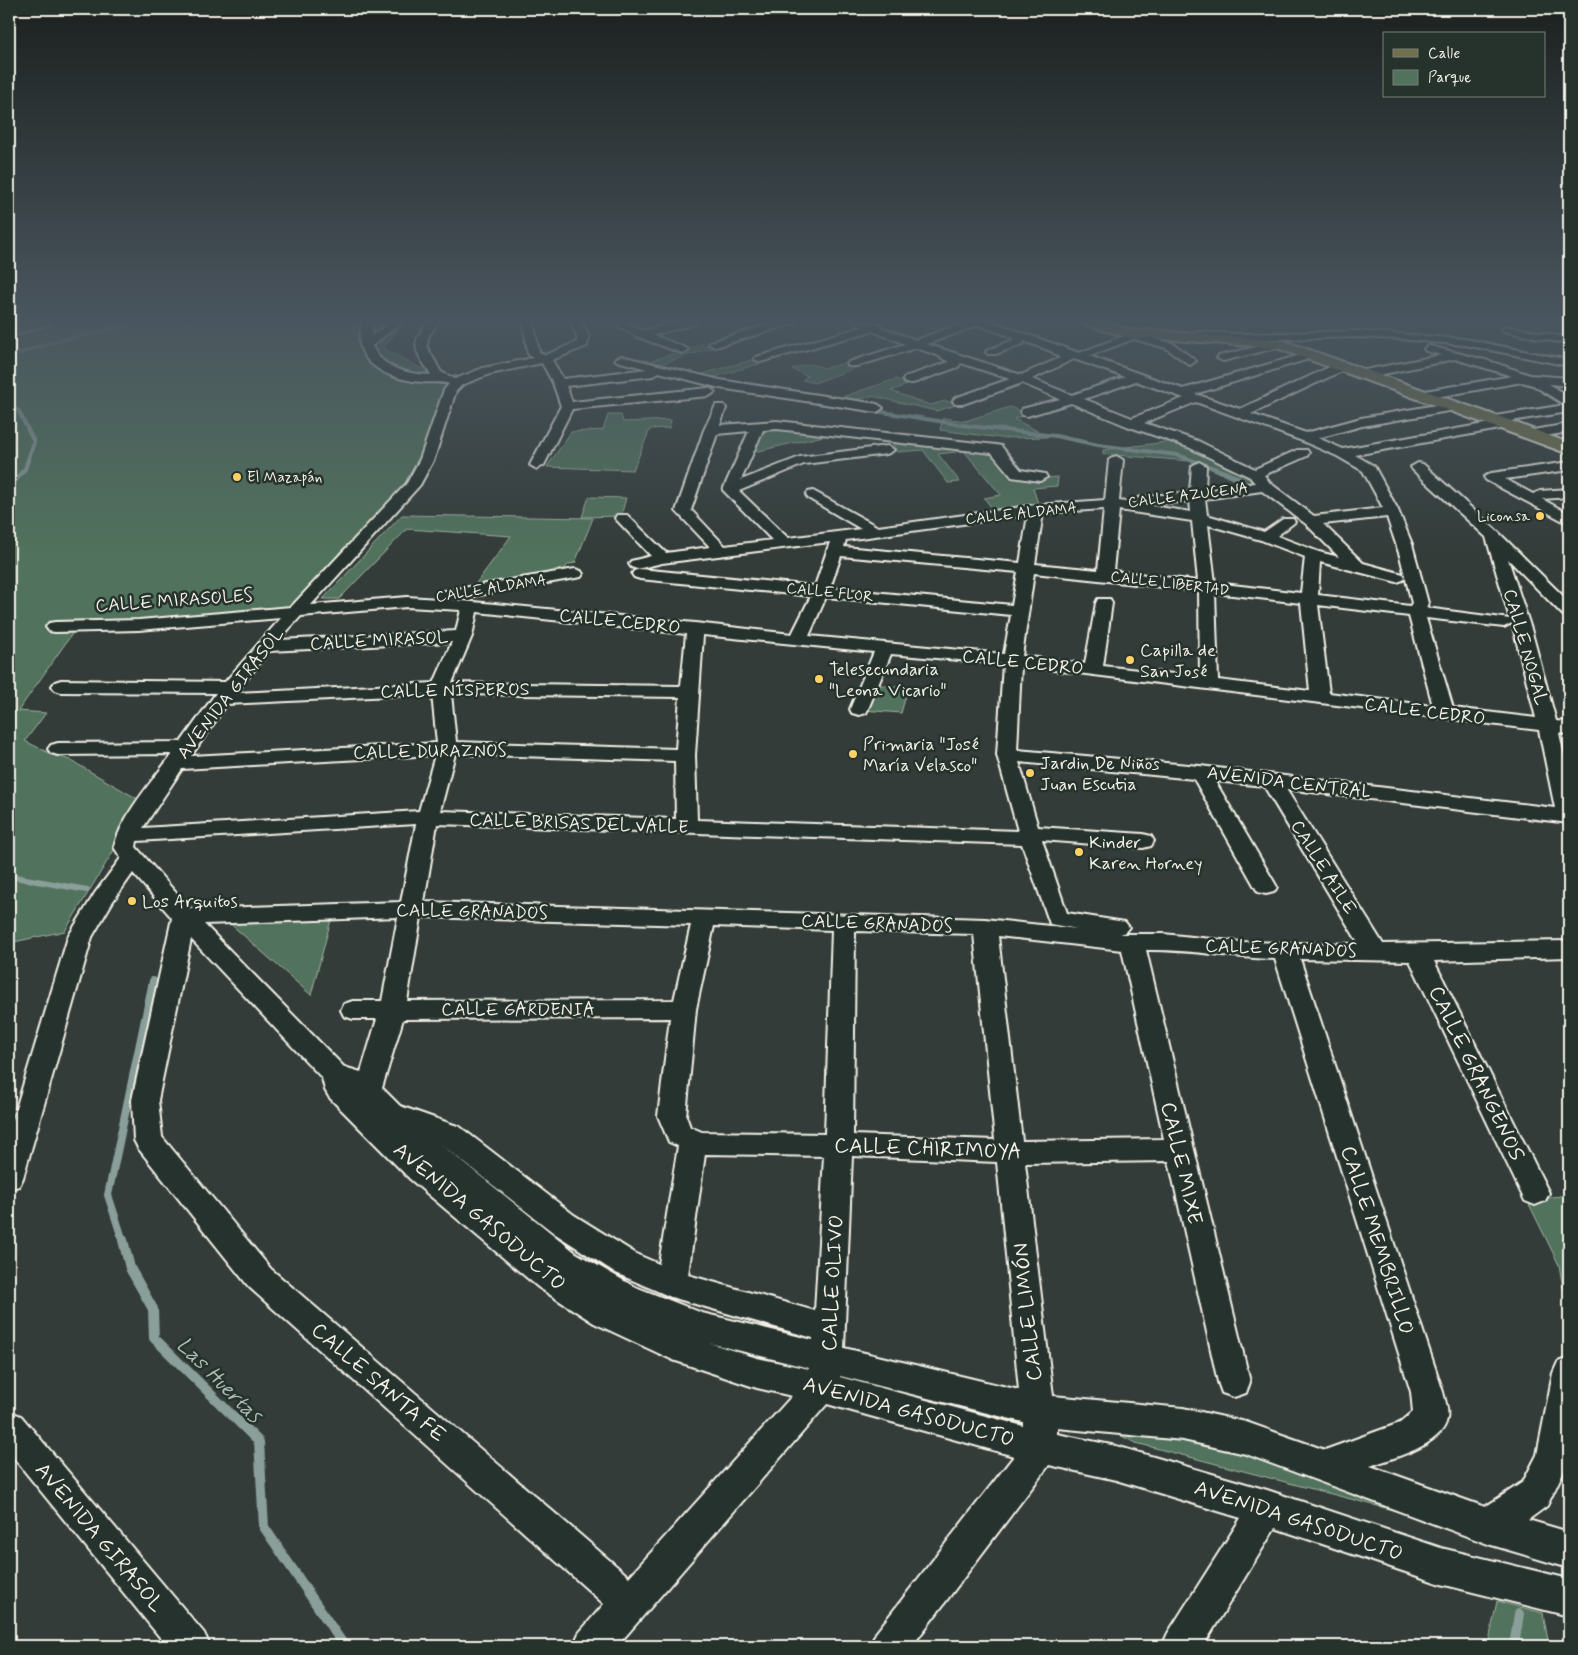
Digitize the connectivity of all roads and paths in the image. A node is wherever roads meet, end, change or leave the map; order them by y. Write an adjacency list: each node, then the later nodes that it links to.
1 (447, 398): 71 (street, AVENIDA GIRASOL)
2 (564, 398): 11 (street)
3 (632, 398): 11 (street)
4 (812, 398): 14 (street)
5 (967, 398): 10 (street)
6 (1196, 398): 17 (street); 19 (street)
7 (1274, 398): 17 (street)
8 (1434, 398): 12 (main road)
9 (1072, 399): 16 (street); 19 (street)
10 (959, 401)
11 (567, 406): 30 (street)
12 (1454, 406): 18 (main road); 24 (street)
13 (720, 408): 22 (street)
14 (877, 408)
15 (1569, 408): 18 (street)
16 (1027, 412)
17 (1240, 414): 24 (street)
18 (1500, 422): 23 (main road); 28 (street)
19 (1132, 424): 34 (street)
20 (758, 427): 22 (street); 35 (street); 37 (street)
21 (1569, 428): 23 (street)
22 (711, 430): 56 (street)
23 (1533, 434): 25 (main road)
24 (1305, 437): 28 (street)
25 (1569, 448)
26 (888, 450): 37 (street)
27 (1302, 453): 34 (street)
28 (1342, 453): 44 (street)
29 (1116, 460): 42 (street)
30 (537, 465)
31 (1199, 466): 41 (street)
32 (1569, 466): 45 (street)
33 (1418, 467): 51 (street)
34 (1255, 474): 36 (street)
35 (1040, 477)
36 (1264, 486): 41 (street, CALLE AZUCENA); 48 (street)
37 (730, 490): 54 (street)
38 (1569, 492): 40 (street)
39 (813, 495): 50 (street)
40 (1540, 495)
41 (1197, 496): 42 (street, CALLE AZUCENA); 47 (street)
42 (1111, 504): 43 (street, CALLE ALDAMA); 47 (street, CALLE ALDAMA); 63 (street)
43 (1036, 509): 50 (street, CALLE ALDAMA); 59 (street)
44 (1391, 512): 48 (street); 52 (street)
45 (1567, 517)
46 (622, 518): 58 (street)
47 (1201, 518): 53 (street, CALLE ALDAMA); 65 (street)
48 (1311, 521): 60 (street)
49 (1288, 522): 53 (street)
50 (876, 532): 55 (street, CALLE ALDAMA)
51 (1493, 535): 73 (street); 92 (street, CALLE NOGAL)
52 (1400, 536): 64 (street); 74 (street)
53 (1266, 537): 57 (street, CALLE ALDAMA)
54 (785, 544): 55 (street, CALLE ALDAMA); 56 (street, CALLE ALDAMA)
55 (838, 544): 59 (street, CALLE LIBERTAD); 66 (street)
56 (722, 551): 58 (street, CALLE ALDAMA)
57 (1313, 555): 60 (street, CALLE ALDAMA); 67 (street)
58 (662, 558): 61 (street, CALLE ALDAMA)
59 (1027, 566): 63 (street, CALLE LIBERTAD); 72 (street)
60 (1360, 568): 64 (street, CALLE ALDAMA)
61 (639, 569): 66 (street, CALLE FLOR)
62 (575, 574): 68 (street, CALLE ALDAMA)
63 (1105, 575): 65 (street, CALLE LIBERTAD)
64 (1398, 577): 74 (street)
65 (1207, 587): 67 (street, CALLE LIBERTAD); 84 (street)
66 (821, 591): 72 (street, CALLE FLOR); 79 (street)
67 (1309, 598): 74 (street, CALLE LIBERTAD); 89 (street)
68 (407, 602): 70 (street, CALLE CEDRO); 71 (street, CALLE CEDRO)
69 (1104, 603): 83 (street)
70 (470, 606): 77 (street, CALLE CEDRO); 78 (street)
71 (295, 611): 76 (street, CALLE MIRASOLES); 80 (street, AVENIDA GIRASOL)
72 (1019, 611): 82 (street)
73 (1569, 611)
74 (1416, 612): 75 (street, CALLE LIBERTAD); 91 (street)
75 (1504, 622)
76 (55, 626)
77 (695, 628): 79 (street, CALLE CEDRO); 87 (street)
78 (463, 636): 80 (street, CALLE MIRASOL); 86 (street)
79 (798, 640): 81 (street, CALLE CEDRO)
80 (264, 646): 88 (street, AVENIDA GIRASOL)
81 (884, 648): 82 (street, CALLE CEDRO); 90 (street)
82 (1012, 660): 83 (street, CALLE CEDRO); 97 (street)
83 (1093, 670): 84 (street, CALLE CEDRO)
84 (1209, 684): 89 (street, CALLE CEDRO)
85 (61, 686): 88 (street, CALLE NÍSPEROS)
86 (441, 688): 87 (street, CALLE NÍSPEROS); 88 (street, CALLE NÍSPEROS); 94 (street)
87 (689, 692): 96 (street)
88 (225, 693): 98 (street, AVENIDA GIRASOL)
89 (1320, 697): 91 (street, CALLE CEDRO)
90 (859, 709)
91 (1445, 714): 92 (street, CALLE CEDRO)
92 (1548, 726): 93 (street, CALLE CEDRO); 101 (street, CALLE NOGAL)
93 (1569, 728)
94 (447, 748): 96 (street, CALLE DURAZNOS); 98 (street, CALLE DURAZNOS); 102 (street)
95 (58, 749): 98 (street, CALLE DURAZNOS)
96 (685, 755): 103 (street)
97 (1007, 755): 99 (street, AVENIDA CENTRAL); 104 (street)
98 (181, 756): 106 (street, AVENIDA GIRASOL)
99 (1200, 772): 100 (street, AVENIDA CENTRAL); 107 (street)
100 (1272, 782): 101 (street, AVENIDA CENTRAL); 117 (street, CALLE AILE)
101 (1568, 816)
102 (428, 817): 103 (street, CALLE BRISAS DEL VALLE); 106 (street, CALLE BRISAS DEL VALLE); 108 (street)
103 (687, 827): 104 (street, CALLE BRISAS DEL VALLE)
104 (1030, 836): 105 (street, CALLE BRISAS DEL VALLE); 113 (street)
105 (1143, 841)
106 (130, 846): 109 (street, AVENIDA GASODUCTO); 129 (street, AVENIDA GIRASOL)
107 (1266, 887)
108 (412, 909): 109 (street, CALLE GRANADOS); 110 (street, CALLE GRANADOS); 119 (street)
109 (184, 917): 122 (street, AVENIDA GASODUCTO); 143 (street, CALLE SANTA FE)
110 (704, 917): 111 (street, CALLE GRANADOS); 120 (street)
111 (844, 922): 112 (street, CALLE GRANADOS); 126 (street, CALLE OLIVO)
112 (985, 927): 114 (street, CALLE GRANADOS); 128 (street, CALLE LIMÓN)
113 (1163, 942): 114 (street, CALLE GRANADOS); 116 (street, CALLE GRANADOS)
114 (1132, 943): 127 (street, CALLE MIXE)
115 (1569, 949): 118 (street, CALLE GRANADOS)
116 (1285, 951): 117 (street, CALLE GRANADOS); 138 (street, CALLE MEMBRILLO)
117 (1376, 952): 118 (street, CALLE GRANADOS)
118 (1418, 953): 130 (street, CALLE GRANGENOS)
119 (393, 1009): 120 (street, CALLE GARDENIA); 121 (street, CALLE GARDENIA); 123 (street)
120 (684, 1009): 125 (street)
121 (353, 1010)
122 (335, 1074): 123 (street, AVENIDA GASODUCTO); 132 (street, AVENIDA GASODUCTO)
123 (368, 1091): 124 (street, AVENIDA GASODUCTO)
124 (390, 1112): 131 (street); 132 (street, AVENIDA GASODUCTO)
125 (686, 1137): 126 (street, CALLE CHIRIMOYA); 131 (street)
126 (839, 1145): 128 (street, CALLE CHIRIMOYA); 132 (street, CALLE OLIVO)
127 (1179, 1150): 128 (street, CALLE CHIRIMOYA); 134 (street, CALLE MIXE)
128 (1010, 1152): 135 (street, CALLE LIMÓN)
129 (9, 1178)
130 (1535, 1193)
131 (671, 1284): 132 (street)
132 (826, 1358): 135 (street, AVENIDA GASODUCTO); 137 (street, AVENIDA GASODUCTO); 143 (street)
133 (1569, 1373): 140 (street)
134 (1234, 1382)
135 (1038, 1410): 137 (street, CALLE LIMÓN); 138 (street, AVENIDA GASODUCTO)
136 (9, 1427): 144 (street, AVENIDA GIRASOL)
137 (1042, 1447): 139 (street, AVENIDA GASODUCTO); 146 (street)
138 (1324, 1467): 140 (street, AVENIDA GASODUCTO)
139 (1267, 1508): 142 (street, AVENIDA GASODUCTO); 147 (street)
140 (1488, 1526): 141 (street, AVENIDA GASODUCTO)
141 (1569, 1550)
142 (1569, 1598)
143 (631, 1603): 145 (street)
144 (192, 1646)
145 (592, 1646)
146 (889, 1646)
147 (1181, 1646)

